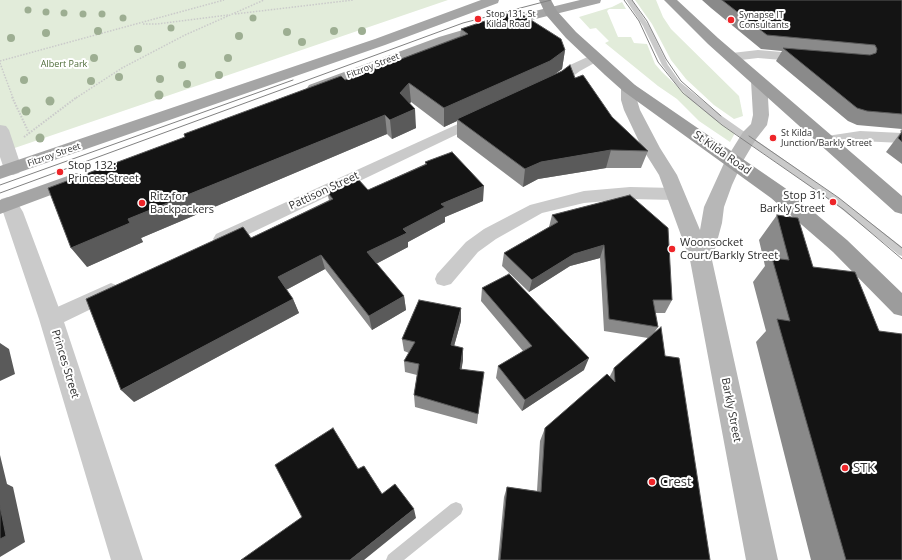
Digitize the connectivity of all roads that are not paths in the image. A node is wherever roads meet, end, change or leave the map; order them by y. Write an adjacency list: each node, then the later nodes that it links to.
1 (493, 0): 19 (main road, Fitzroy Street)
2 (594, 0): 5 (main road, Fitzroy Street)
3 (629, 0): 15 (lane)
4 (670, 0): 6 (highway)
5 (548, 6): 7 (highway, St Kilda Road); 12 (main road, Fitzroy Street)
6 (732, 57): 8 (street); 9 (highway)
7 (594, 58): 10 (highway, St Kilda Road); 11 (street)
8 (821, 59)
9 (759, 81): 15 (main road, Barkly Street); 17 (highway)
10 (629, 88): 18 (highway, St Kilda Road); 21 (main road, Barkly Street)
11 (540, 90)
12 (302, 93)
13 (493, 112): 24 (street, Pattison Street)
14 (0, 130): 19 (street)
15 (748, 138): 18 (main road, Barkly Street); 25 (lane)
16 (902, 138): 17 (street)
17 (827, 141): 23 (highway)
18 (734, 161): 26 (main road, Barkly Street); 29 (highway, St Kilda Road)
19 (7, 171): 22 (main road)
20 (93, 173): 22 (main road)
21 (675, 194): 26 (main road, Barkly Street); 27 (street)
22 (3, 203): 30 (street, Princes Street)
23 (902, 206)
24 (208, 246)
25 (902, 252)
26 (701, 260): 34 (main road, Barkly Street)
27 (444, 279)
28 (122, 286): 30 (street)
29 (902, 306)
30 (51, 319): 32 (street, Princes Street)
31 (456, 509): 33 (lane)
32 (127, 560)
33 (393, 560)
34 (762, 560)

